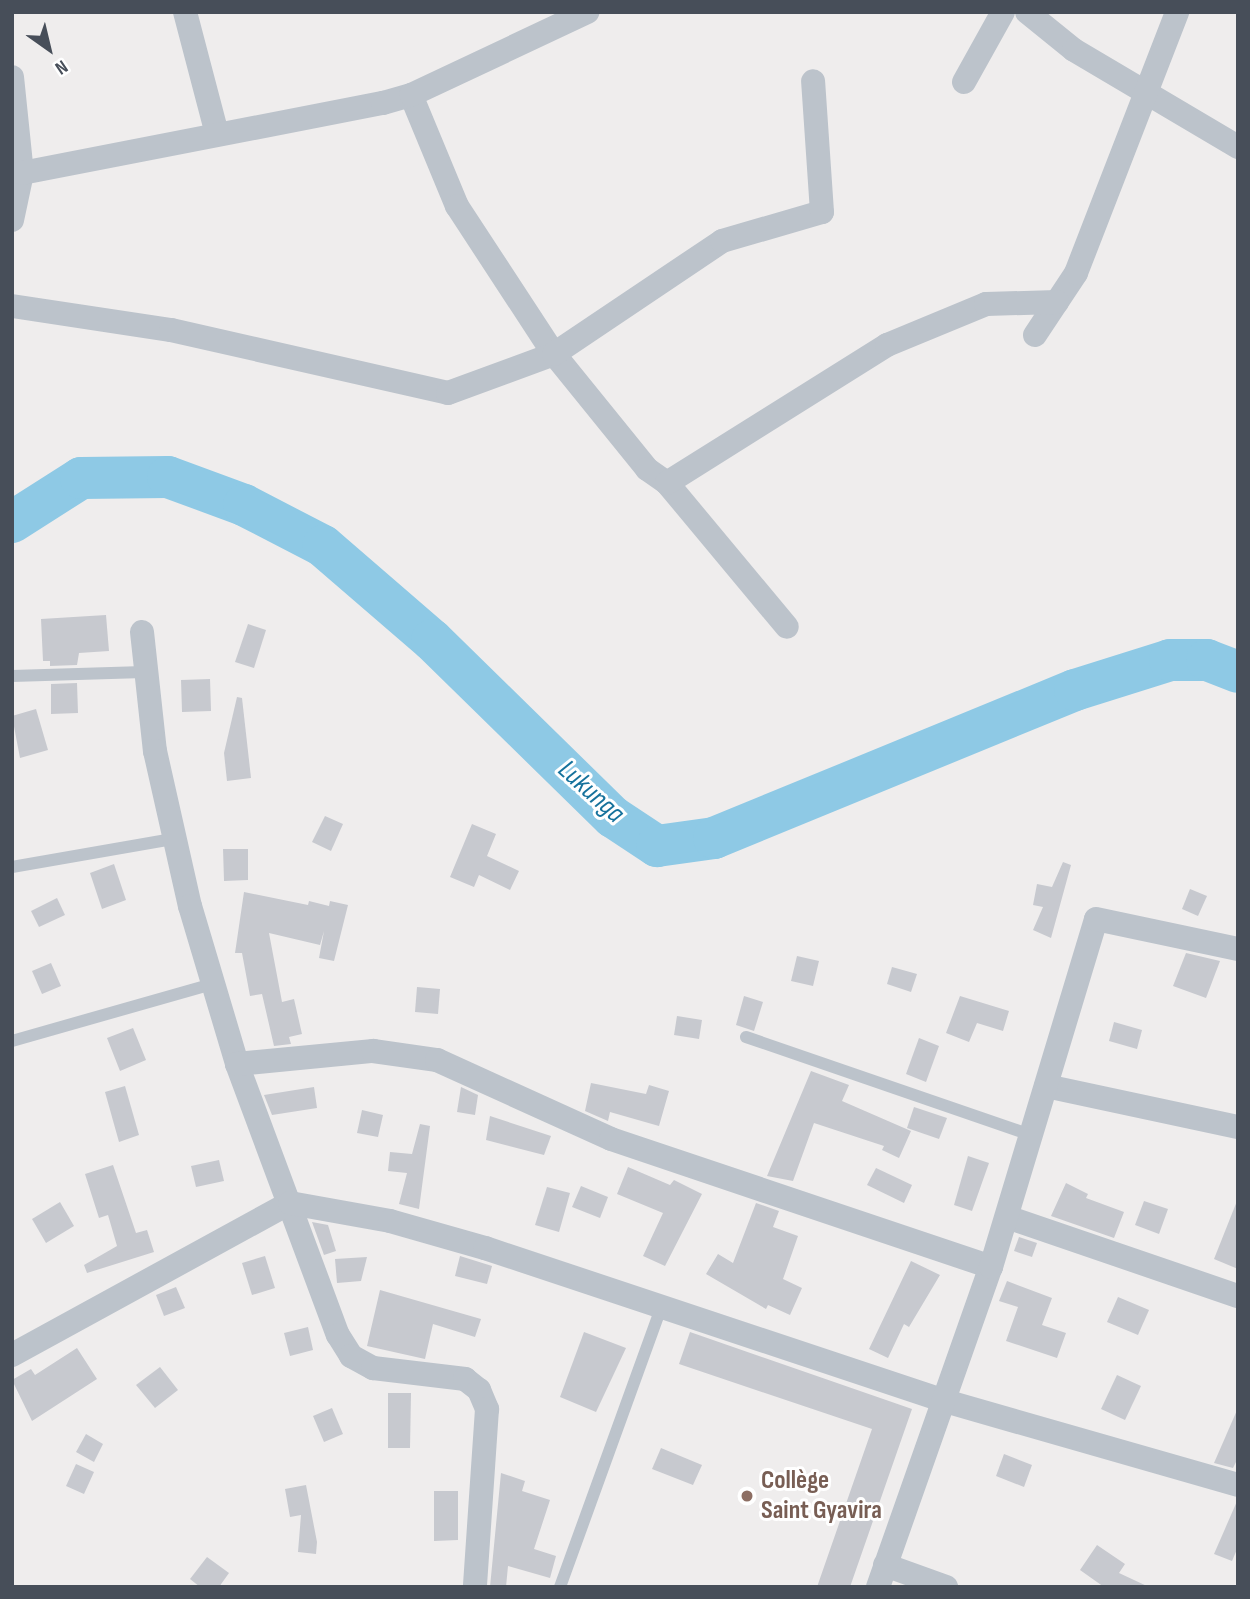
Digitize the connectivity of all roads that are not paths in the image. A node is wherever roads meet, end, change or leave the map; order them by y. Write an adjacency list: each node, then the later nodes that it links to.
1 (185, 12): 11 (street)
2 (587, 12): 10 (street)
3 (1003, 12): 8 (street)
4 (1027, 12): 9 (street)
5 (1177, 12): 9 (street)
6 (12, 77): 12 (street)
7 (813, 81): 19 (street)
8 (964, 82)
9 (1144, 93): 13 (street); 16 (street)
10 (411, 95): 11 (street); 19 (street)
11 (218, 134): 14 (street)
12 (15, 140): 14 (street)
13 (1238, 147)
14 (22, 173): 15 (street)
15 (12, 220)
16 (1057, 302): 18 (street); 20 (street)
17 (12, 306): 19 (street)
18 (1035, 335)
19 (554, 354): 20 (street)
20 (667, 483): 21 (street)
21 (787, 628)
22 (142, 632): 23 (street)
23 (144, 672): 24 (lane); 25 (street)
24 (12, 676)
25 (173, 839): 26 (lane); 28 (street)
26 (12, 867)
27 (1238, 949): 32 (street)
28 (216, 983): 30 (lane); 31 (street)
29 (746, 1037): 34 (lane)
30 (12, 1041)
31 (237, 1064): 35 (street); 37 (street)
32 (1046, 1086): 33 (street); 34 (street)
33 (1238, 1127)
34 (1031, 1135): 36 (street)
35 (290, 1203): 39 (street); 40 (street); 44 (street)
36 (1007, 1217): 37 (street); 38 (street)
37 (991, 1267): 41 (street)
38 (1238, 1296)
39 (661, 1308): 41 (street); 45 (lane)
40 (12, 1355)
41 (945, 1401): 42 (street); 43 (street)
42 (1238, 1486)
43 (881, 1576): 46 (street)
44 (475, 1587)
45 (559, 1587)
46 (946, 1587)

